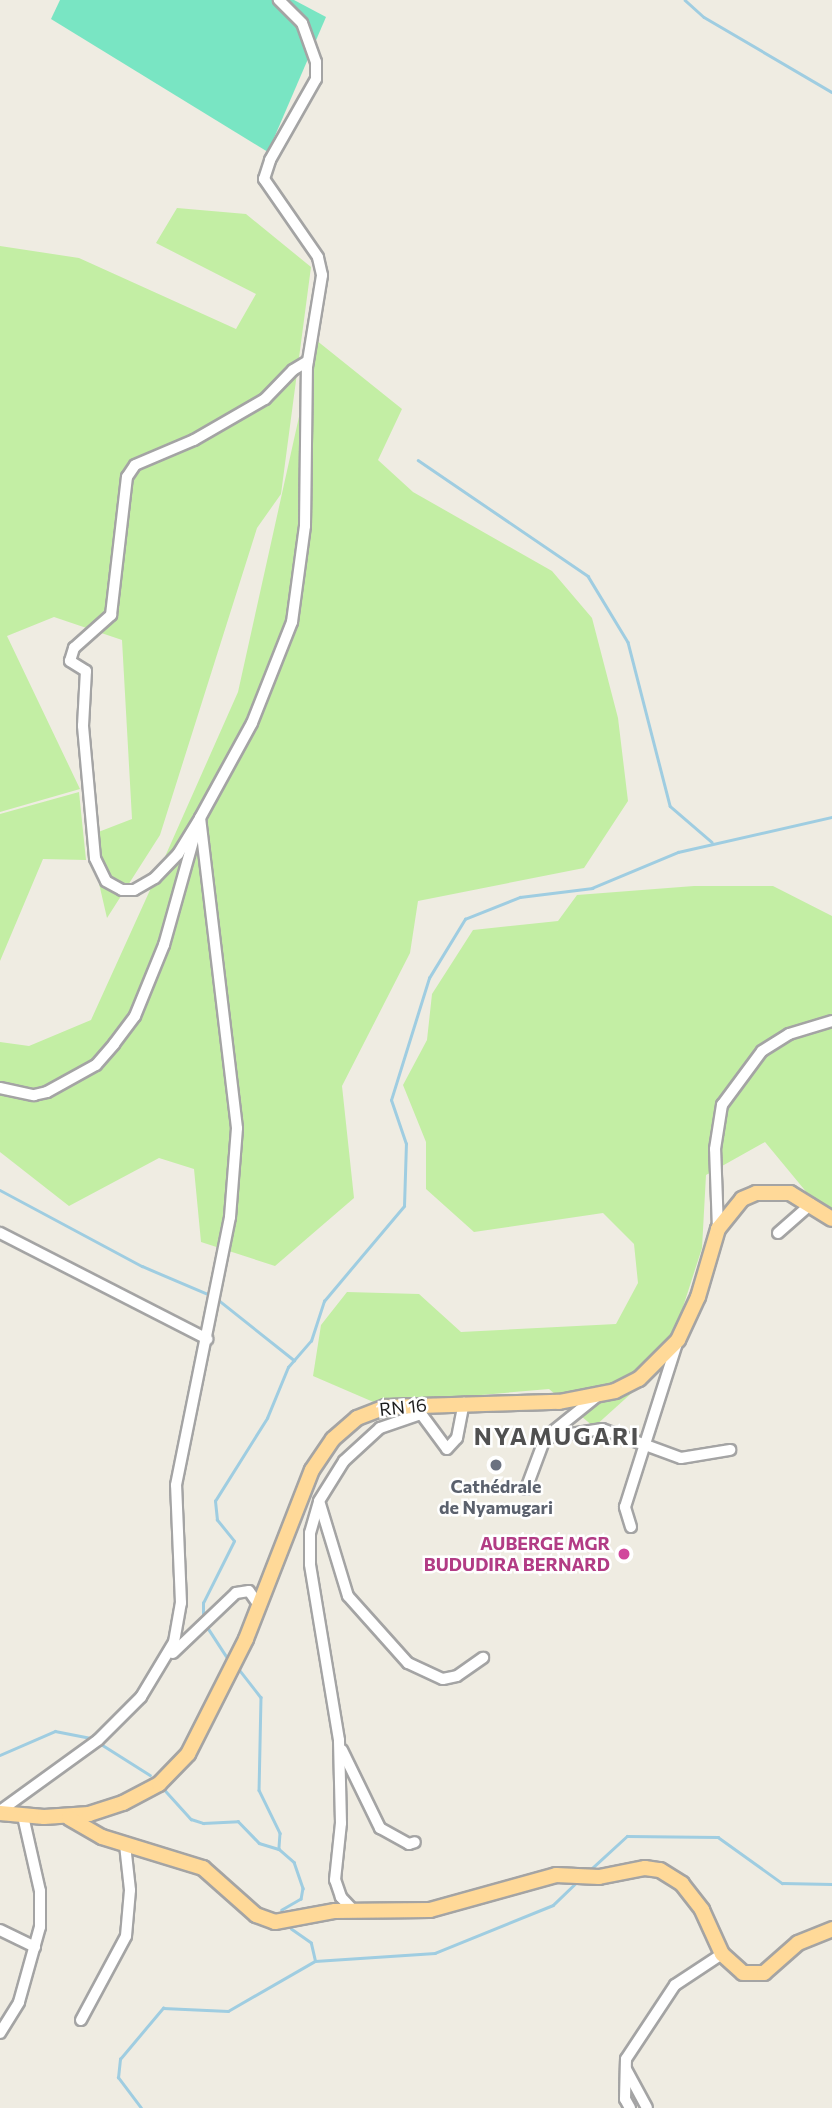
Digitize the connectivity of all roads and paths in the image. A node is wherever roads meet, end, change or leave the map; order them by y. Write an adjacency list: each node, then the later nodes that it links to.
1 (279, 0): 2 (street)
2 (308, 361): 3 (street); 3 (street)
3 (200, 818): 5 (street); 11 (street)
4 (832, 1021): 8 (street)
5 (0, 1088)
6 (811, 1204): 7 (main road, RN 16 / RN 16); 8 (main road, RN 16 / RN 16); 10 (street)
7 (832, 1219)
8 (718, 1228): 12 (main road, RN 16 / RN 16)
9 (0, 1233): 11 (street)
10 (778, 1233)
11 (207, 1339): 24 (street)
12 (678, 1340): 13 (main road, RN 16 / RN 16); 17 (street)
13 (596, 1397): 14 (main road, RN 16 / RN 16); 16 (street)
14 (464, 1403): 15 (main road, RN 16 / RN 16); 15 (street)
15 (418, 1410): 20 (street); 22 (main road, RN 16 / RN 16)
16 (545, 1438): 17 (street); 19 (street)
17 (642, 1445): 18 (street); 21 (street)
18 (730, 1450)
19 (526, 1489)
20 (319, 1501): 23 (street); 25 (street)
21 (631, 1527)
22 (258, 1604): 24 (street); 28 (main road, RN 16 / RN 16)
23 (483, 1658)
24 (166, 1660): 26 (street)
25 (339, 1745): 29 (street); 31 (street)
26 (0, 1812): 27 (main road, RN 16 / RN 16)
27 (23, 1816): 28 (main road, RN 16 / RN 16); 34 (street)
28 (69, 1818): 30 (main road)
29 (415, 1842)
30 (125, 1845): 31 (main road); 36 (street)
31 (353, 1910): 35 (main road)
32 (832, 1929): 35 (main road)
33 (0, 1930): 34 (street)
34 (35, 1947): 37 (street)
35 (722, 1954): 38 (street)
36 (81, 2020)
37 (0, 2033)
38 (626, 2069): 39 (street); 40 (street)
39 (630, 2108)
40 (647, 2108)

